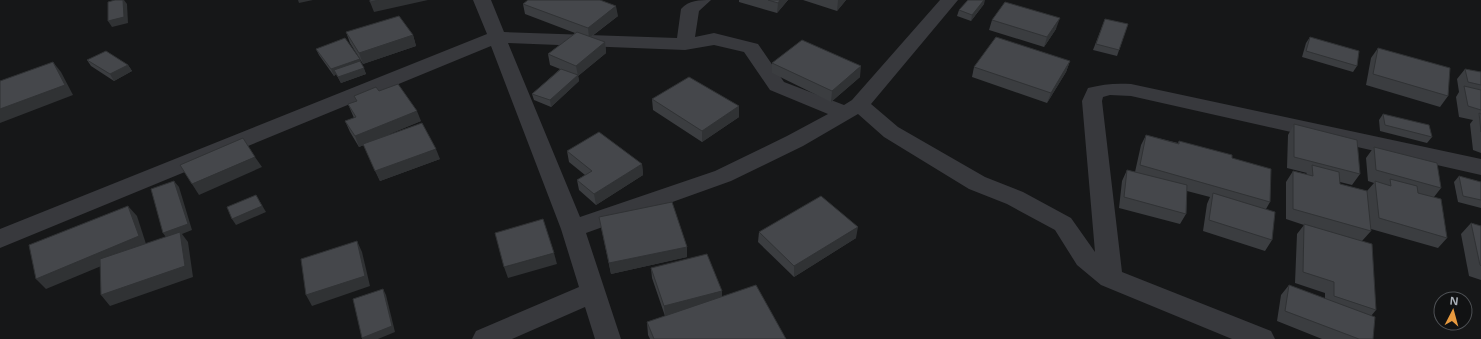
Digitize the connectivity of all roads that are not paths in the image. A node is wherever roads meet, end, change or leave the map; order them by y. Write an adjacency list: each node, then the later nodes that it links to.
1 (482, 0): 4 (street)
2 (702, 0): 5 (street)
3 (949, 0): 6 (street)
4 (496, 37): 5 (street); 8 (street); 9 (street)
5 (685, 44): 6 (street)
6 (852, 109): 8 (street); 10 (street)
7 (1481, 167): 10 (street)
8 (573, 228): 11 (street)
9 (0, 239)
10 (1110, 278): 14 (street)
11 (593, 292): 12 (street); 13 (street)
12 (485, 339)
13 (608, 339)
14 (1262, 339)

